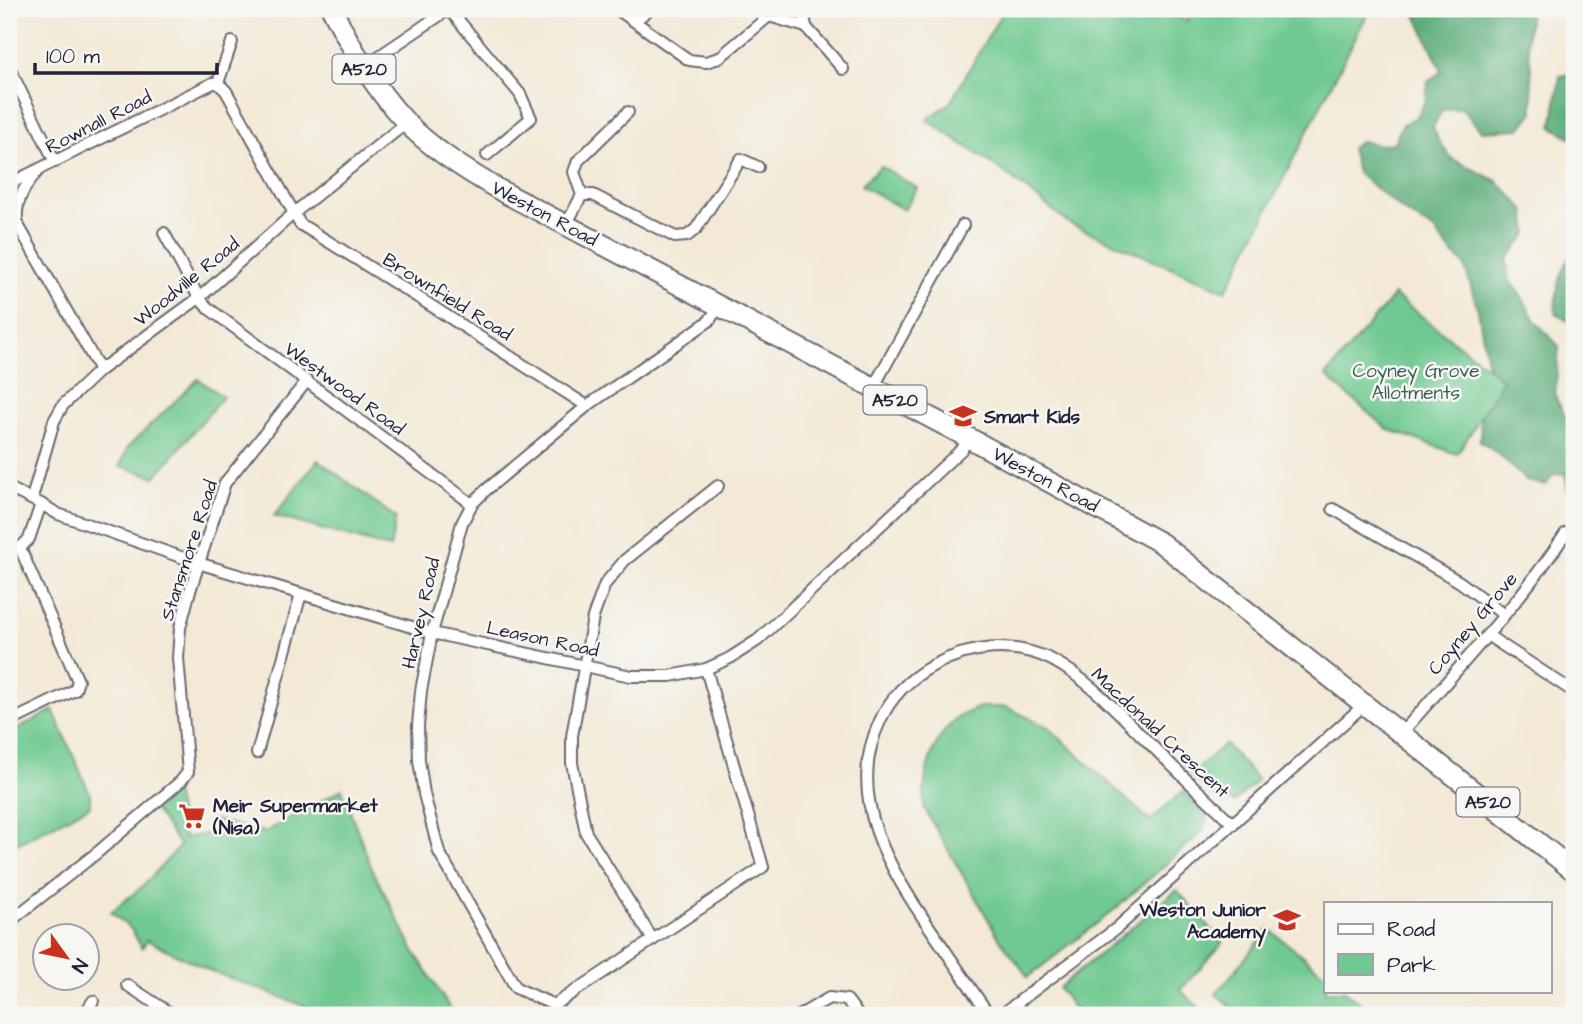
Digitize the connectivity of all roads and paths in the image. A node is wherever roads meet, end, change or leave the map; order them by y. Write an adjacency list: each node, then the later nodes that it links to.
1 (332, 9): 12 (highway, Weston Road / A520)
2 (449, 9): 12 (street); 17 (street)
3 (617, 9): 8 (street)
4 (650, 9): 8 (street)
5 (779, 9): 7 (street)
6 (803, 9): 9 (street)
7 (769, 16): 8 (street); 9 (street)
8 (634, 22)
9 (806, 27): 13 (street)
10 (232, 42): 14 (street)
11 (9, 67): 18 (street)
12 (363, 67): 16 (highway, Weston Road / A520)
13 (843, 69)
14 (218, 83): 18 (street, Rownall Road); 23 (street)
15 (628, 112): 22 (street)
16 (406, 122): 23 (street, Woodville Road); 25 (highway, Weston Road / A520)
17 (487, 155)
18 (55, 162): 20 (street, Rownall Road)
19 (758, 167): 22 (street)
20 (38, 170): 21 (street, Rownall Road); 24 (street)
21 (9, 184)
22 (582, 195): 25 (street)
23 (294, 213): 28 (street, Woodville Road); 33 (street, Brownfield Road)
24 (13, 222): 30 (street)
25 (566, 225): 29 (highway, Weston Road / A520)
26 (963, 225): 32 (street)
27 (164, 233): 28 (street)
28 (199, 298): 30 (street, Woodville Road); 31 (street, Westwood Road)
29 (720, 305): 32 (highway, Weston Road / A520); 33 (street, Harvey Road)
30 (100, 370): 37 (street, Woodville Road)
31 (306, 382): 38 (street, Westwood Road); 42 (street, Stansmore Road)
32 (873, 388): 34 (highway, Weston Road / A520)
33 (587, 406): 38 (street, Harvey Road)
34 (969, 438): 48 (street, Leason Road); 50 (highway, Weston Road / A520)
35 (718, 486): 47 (street)
36 (9, 488): 37 (street, Leason Road)
37 (37, 501): 41 (street, Woodville Road); 42 (street, Leason Road)
38 (472, 504): 45 (street, Harvey Road)
39 (1333, 509): 44 (street)
40 (1566, 533): 44 (street, Coyney Grove)
41 (14, 548): 51 (street)
42 (198, 563): 43 (street, Leason Road); 56 (street, Stansmore Road)
43 (301, 594): 45 (street, Leason Road); 53 (street)
44 (1504, 615): 46 (street, Coyney Grove)
45 (432, 633): 47 (street, Leason Road); 57 (street, Harvey Road)
46 (1487, 635): 49 (street); 52 (street, Coyney Grove)
47 (584, 665): 48 (street, Leason Road); 57 (street)
48 (706, 669): 57 (street)
49 (1574, 692)
50 (1365, 705): 52 (highway, Weston Road / A520); 54 (street)
51 (9, 722)
52 (1401, 734): 55 (highway, Weston Road / A520)
53 (257, 753)
54 (1233, 824): 64 (street, Macdonald Crescent); 65 (street)
55 (1574, 871)
56 (9, 922)
57 (653, 940)
58 (127, 985): 61 (street)
59 (93, 1001): 60 (street)
60 (84, 1015)
61 (173, 1015)
62 (800, 1015): 63 (street)
63 (858, 1015)
64 (989, 1015)
65 (1001, 1015)

